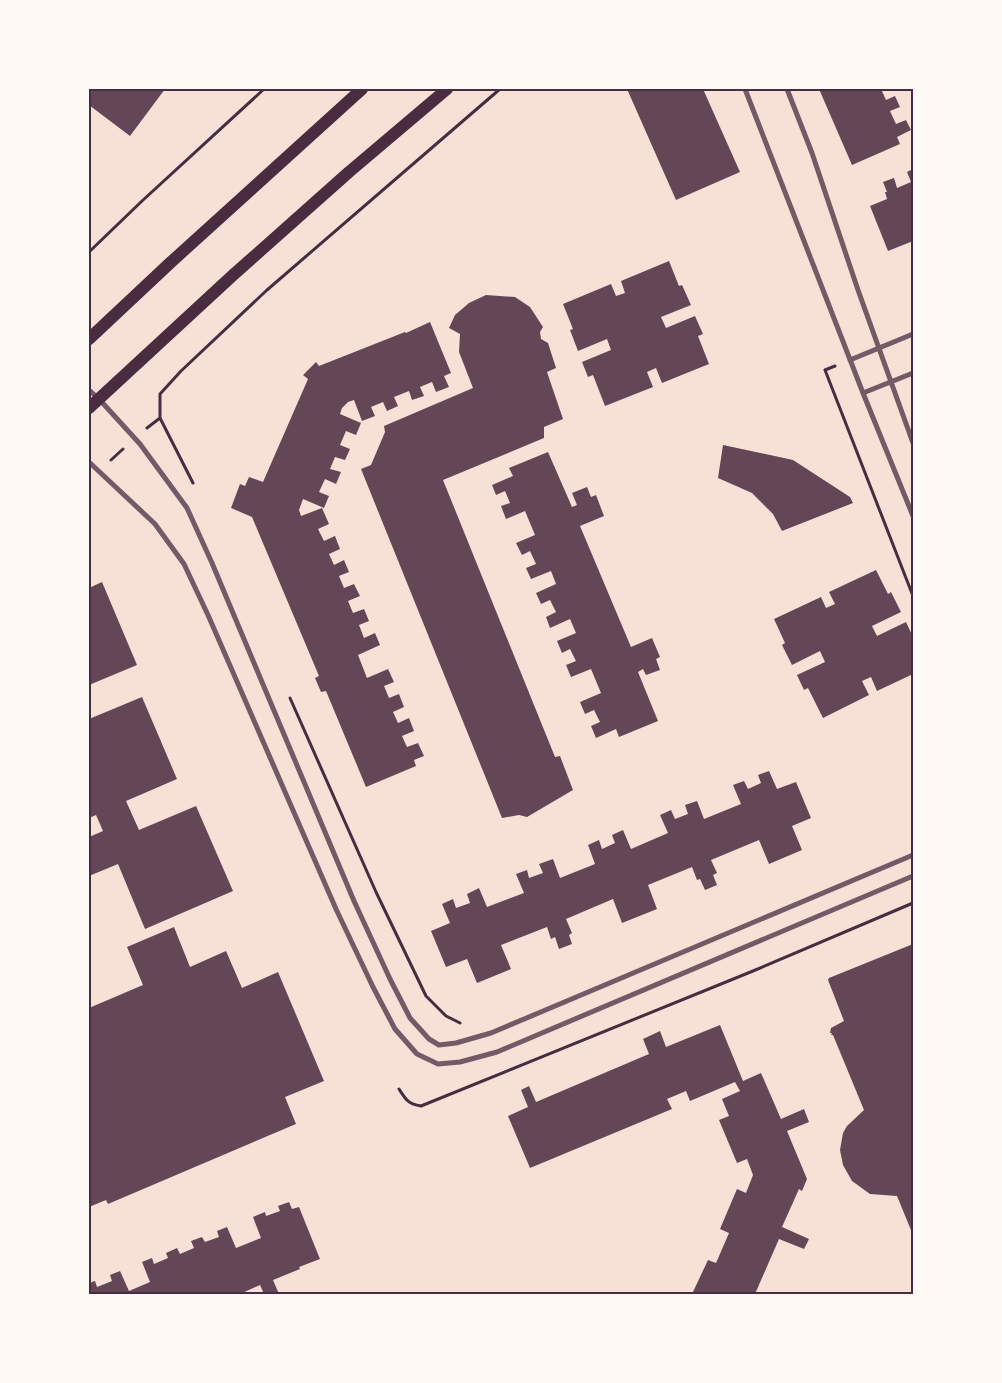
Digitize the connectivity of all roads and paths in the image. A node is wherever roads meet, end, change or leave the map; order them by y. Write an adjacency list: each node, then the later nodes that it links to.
1 (264, 89): 7 (path)
2 (362, 89): 9 (main road)
3 (447, 89): 16 (main road)
4 (500, 89): 18 (path)
5 (745, 89): 11 (street)
6 (787, 89): 10 (street)
7 (89, 252)
8 (913, 334): 10 (street)
9 (89, 339)
10 (879, 348): 11 (street); 13 (street)
11 (850, 360): 15 (street); 25 (path)
12 (913, 373): 13 (street)
13 (891, 382): 15 (street); 20 (street)
14 (89, 390): 16 (street)
15 (863, 392): 24 (street)
16 (99, 399): 17 (main road); 19 (street)
17 (89, 408)
18 (160, 418): 19 (path); 23 (path)
19 (134, 438): 22 (path); 27 (street)
20 (913, 443)
21 (89, 462): 22 (street)
22 (98, 472): 28 (street)
23 (193, 484)
24 (913, 516)
25 (913, 596)
26 (286, 689): 30 (path)
27 (913, 855)
28 (913, 876)
29 (913, 903): 31 (path)
30 (462, 1024)
31 (399, 1089)

